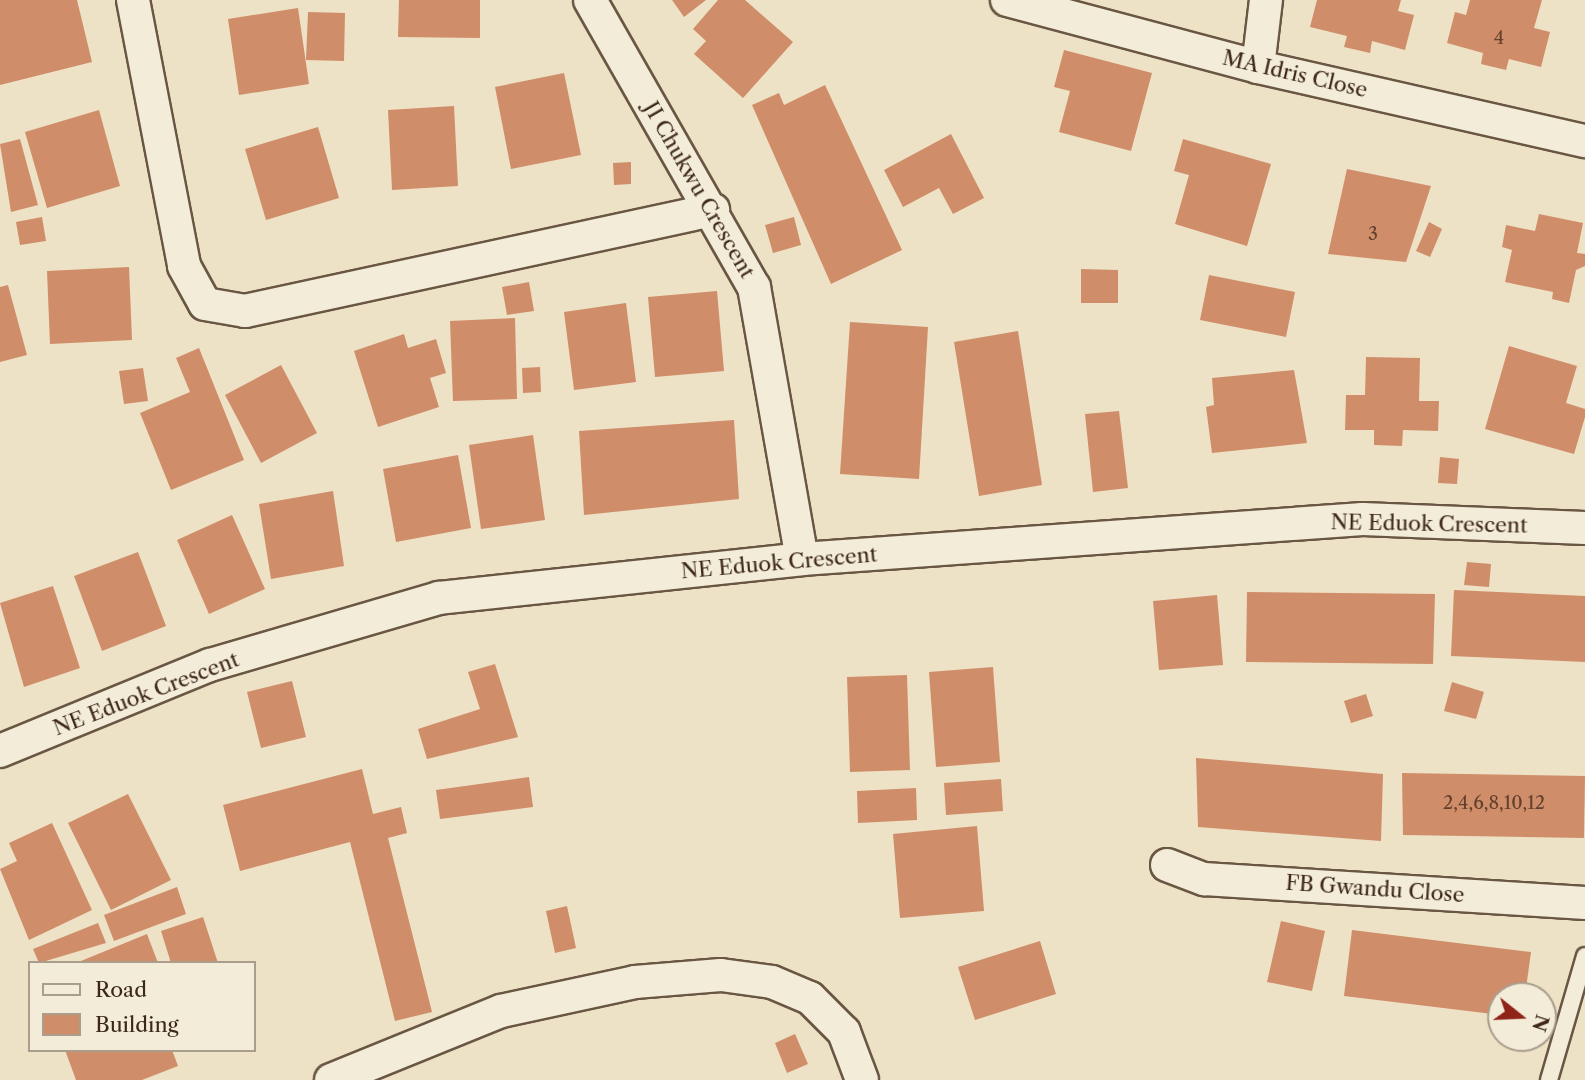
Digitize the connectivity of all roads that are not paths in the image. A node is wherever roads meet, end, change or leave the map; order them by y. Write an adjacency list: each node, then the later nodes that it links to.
1 (133, 0): 7 (street)
2 (590, 0): 7 (street, JI Chukwu Crescent)
3 (1007, 0): 5 (street, MA Idris Close)
4 (1266, 0): 5 (street)
5 (1258, 67): 6 (street, MA Idris Close)
6 (1585, 141)
7 (713, 210): 9 (street, JI Chukwu Crescent)
8 (1585, 528): 9 (street, NE Eduok Crescent)
9 (802, 559): 10 (street, NE Eduok Crescent)
10 (0, 751)
11 (1167, 864): 12 (street, FB Gwandu Close)
12 (1585, 903)
13 (1585, 956): 16 (lane)
14 (331, 1080): 15 (street)
15 (862, 1080)
16 (1549, 1080)

